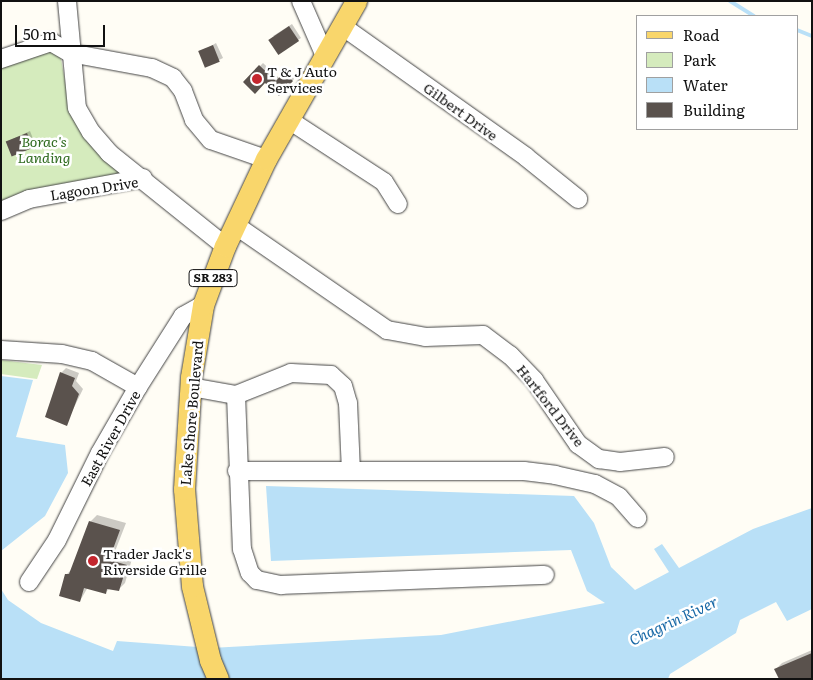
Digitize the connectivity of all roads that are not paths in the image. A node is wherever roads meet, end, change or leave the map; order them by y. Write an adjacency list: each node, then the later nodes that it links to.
1 (67, 1): 5 (street)
2 (301, 1): 6 (street)
3 (356, 1): 4 (main road, Lake Shore Boulevard / SR 283)
4 (342, 26): 6 (main road, Lake Shore Boulevard / SR 283); 11 (street, Gilbert Drive)
5 (70, 53): 7 (street); 9 (street); 10 (street)
6 (325, 56): 8 (main road, Lake Shore Boulevard / SR 283)
7 (1, 59)
8 (289, 120): 9 (main road, Lake Shore Boulevard / SR 283); 12 (street)
9 (266, 159): 14 (main road, Lake Shore Boulevard / SR 283)
10 (143, 178): 13 (street, Lagoon Drive); 15 (street, Lagoon Drive)
11 (578, 199)
12 (398, 204)
13 (1, 211)
14 (235, 225): 15 (main road, Lake Shore Boulevard / SR 283); 21 (street, Hartford Drive)
15 (225, 246): 16 (main road, Lake Shore Boulevard / SR 283)
16 (203, 306): 18 (street, East River Drive); 19 (main road, Lake Shore Boulevard / SR 283)
17 (1, 350): 18 (street)
18 (138, 387): 26 (street, East River Drive)
19 (191, 387): 20 (street); 27 (main road, Lake Shore Boulevard / SR 283)
20 (236, 395): 22 (street); 23 (street)
21 (665, 457)
22 (237, 471): 23 (street); 25 (street)
23 (351, 471): 24 (street)
24 (637, 518)
25 (545, 576)
26 (29, 582)
27 (218, 679)

